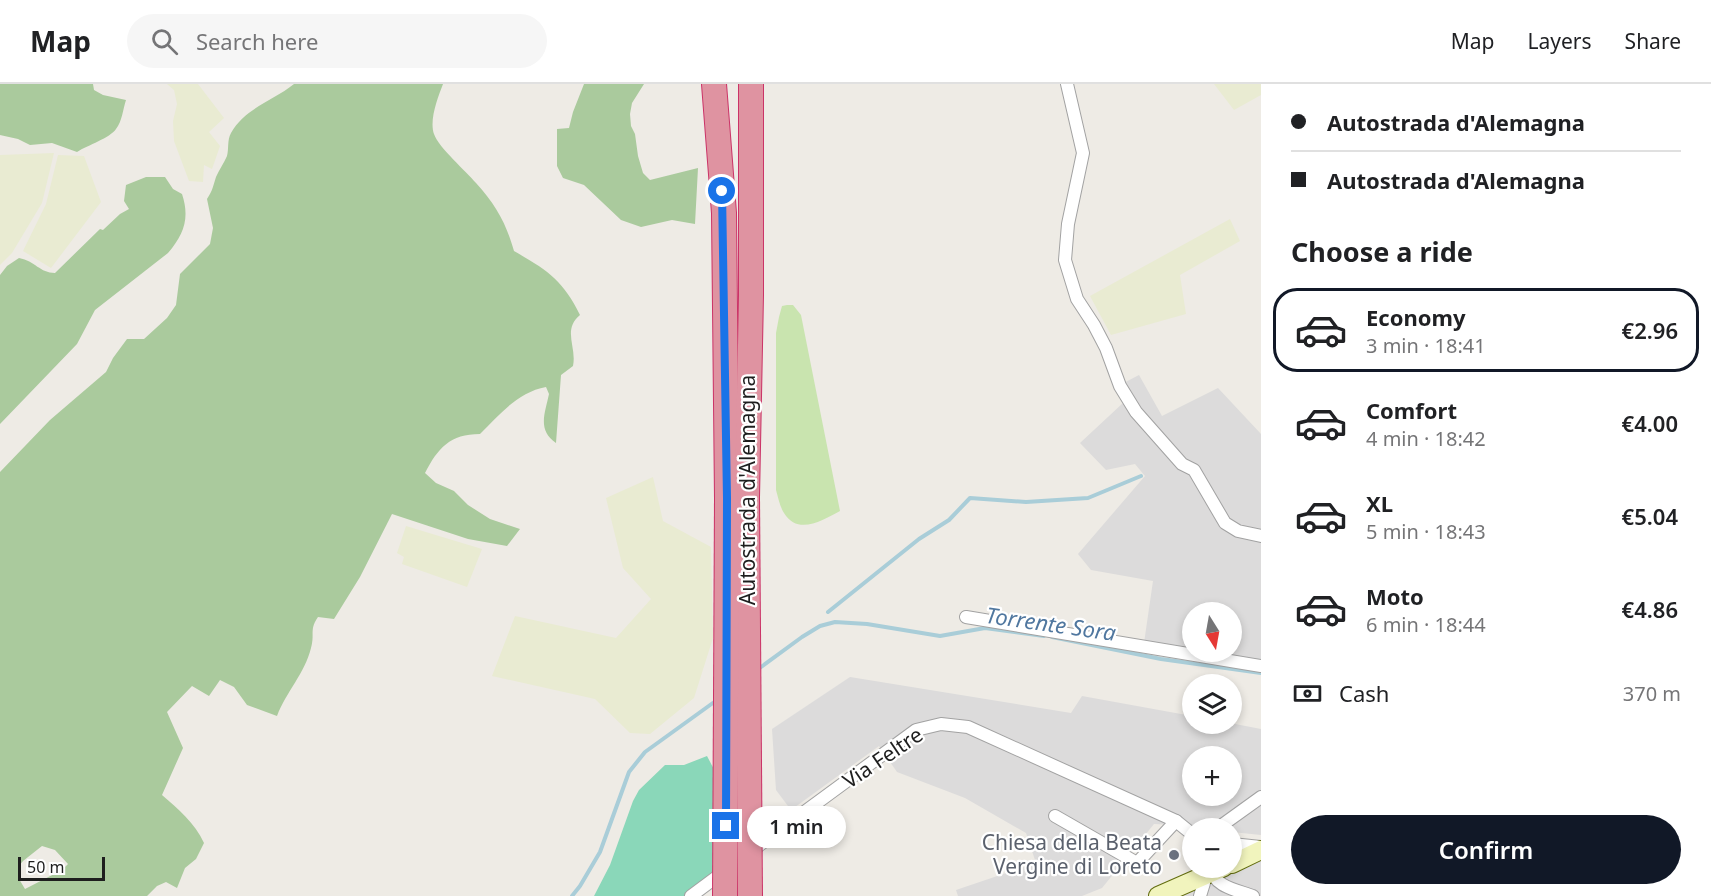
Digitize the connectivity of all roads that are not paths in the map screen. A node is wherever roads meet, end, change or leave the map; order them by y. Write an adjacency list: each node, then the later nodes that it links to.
1 (714, 84): 4 (highway, Autostrada d'Alemagna)
2 (751, 84): 4 (highway, Autostrada d'Alemagna)
3 (1067, 84): 5 (street)
4 (737, 497): 20 (highway, Autostrada d'Alemagna, bridge); 21 (highway, Autostrada d'Alemagna, bridge)
5 (1261, 536)
6 (966, 617): 7 (street)
7 (1261, 666)
8 (1261, 797): 10 (street)
9 (1055, 816): 11 (street)
10 (1232, 818)
11 (1176, 821): 12 (street, Via Feltre); 19 (street, Via Feltre)
12 (1182, 826)
13 (1242, 846): 14 (street)
14 (1261, 849): 15 (main road)
15 (1242, 859)
16 (1197, 878): 22 (main road)
17 (1207, 878): 23 (street)
18 (1216, 878): 24 (street)
19 (691, 896)
20 (725, 896)
21 (750, 896)
22 (1158, 896)
23 (1200, 896)
24 (1253, 896)

